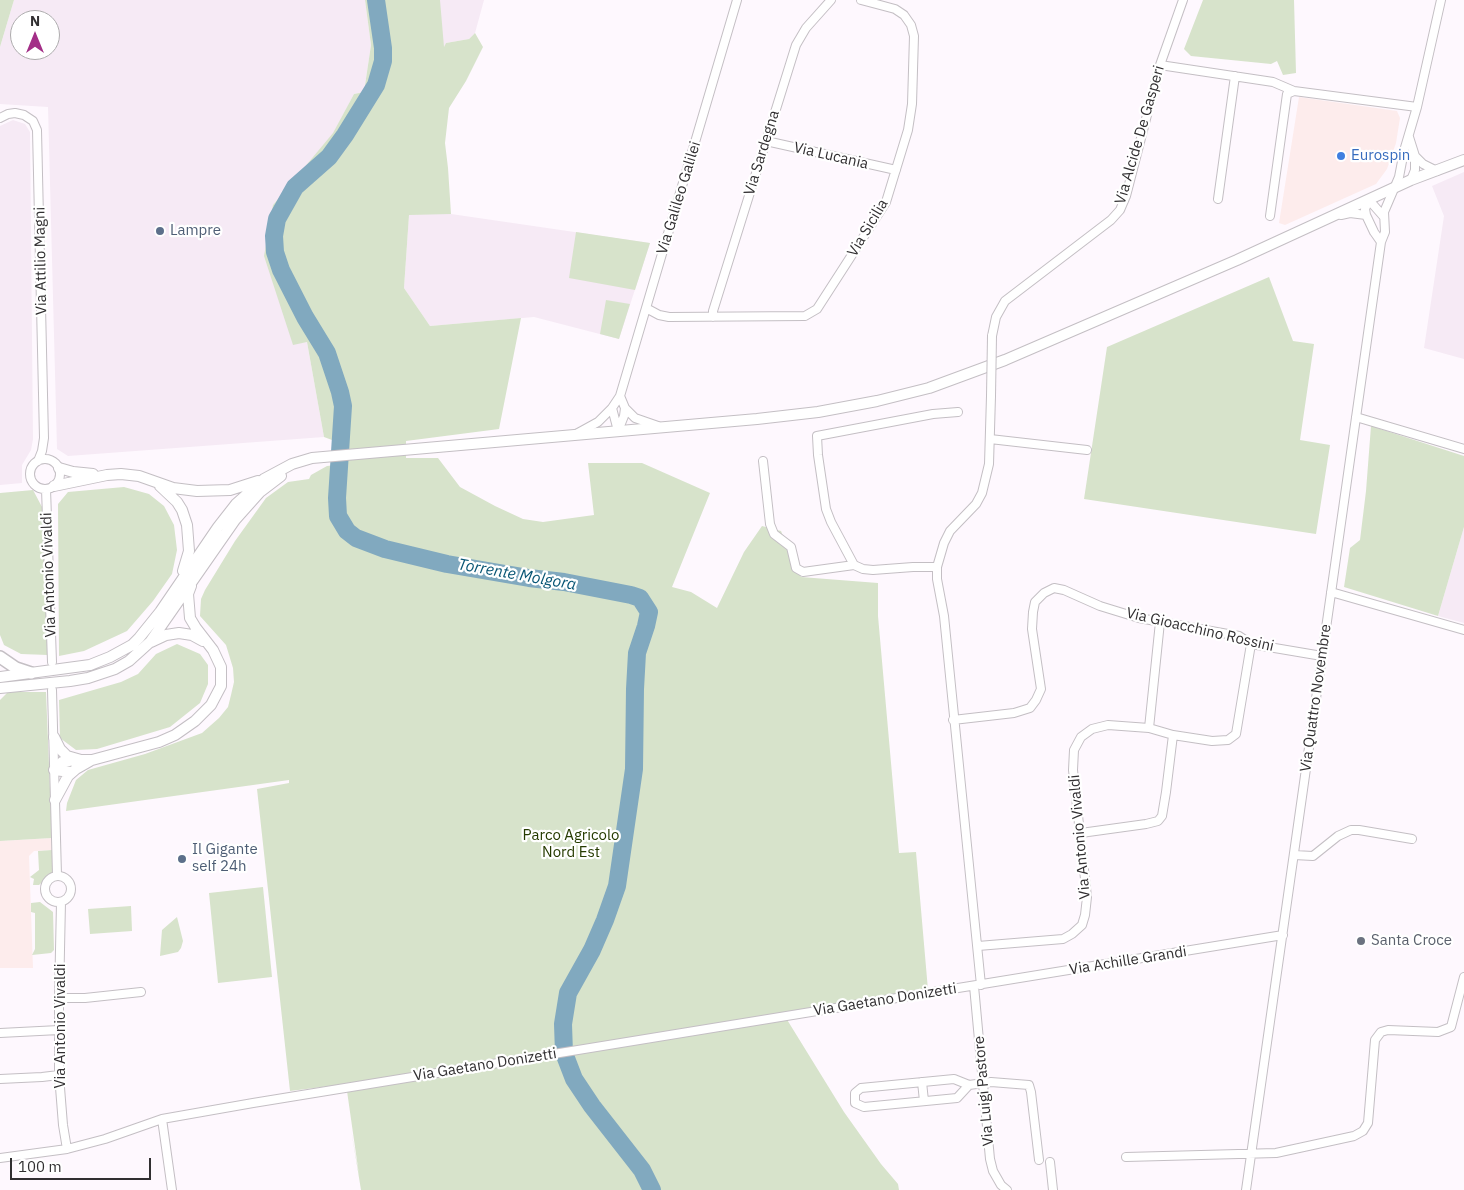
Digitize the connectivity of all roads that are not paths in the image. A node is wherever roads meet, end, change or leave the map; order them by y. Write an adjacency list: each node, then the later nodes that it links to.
1 (736, 0): 27 (street, Via Galileo Galilei)
2 (831, 0): 12 (street, Via Sardegna)
3 (861, 0): 16 (street, Via Sicilia)
4 (1183, 0): 6 (street, Via Alcide De Gasperi)
5 (1440, 0): 9 (street, Via Quattro Novembre)
6 (1160, 65): 7 (street); 38 (street, Via Alcide De Gasperi, bridge)
7 (1235, 76): 8 (street); 20 (street)
8 (1294, 90): 9 (street); 23 (street)
9 (1417, 107): 11 (street, Via Quattro Novembre)
10 (0, 118): 37 (street, Via Attilio Magni)
11 (1409, 137): 13 (street); 15 (street, Via Quattro Novembre)
12 (766, 141): 16 (street, Via Lucania); 28 (street, Via Sardegna)
13 (1415, 156): 17 (street); 18 (street)
14 (1464, 160): 17 (main road)
15 (1402, 162): 18 (street); 19 (street, Via Quattro Novembre)
16 (896, 170): 28 (street, Via Sicilia)
17 (1437, 171): 18 (main road)
18 (1411, 180): 19 (main road)
19 (1396, 188): 21 (main road); 25 (street, Via Quattro Novembre)
20 (1218, 199)
21 (1369, 200): 22 (street); 24 (main road); 25 (street)
22 (1366, 215): 24 (street); 26 (street)
23 (1270, 216)
24 (1336, 216): 34 (main road)
25 (1384, 217): 26 (street, Via Quattro Novembre)
26 (1381, 242): 33 (street, Via Quattro Novembre)
27 (646, 308): 28 (street, Via Sicilia); 29 (street, Via Galileo Galilei)
28 (713, 317)
29 (620, 396): 30 (street, Via Galileo Galilei); 31 (street)
30 (612, 408): 35 (street); 36 (street, Via Galileo Galilei)
31 (625, 408): 34 (street); 35 (street)
32 (958, 412): 49 (street)
33 (1356, 417): 39 (street); 53 (street, Via Quattro Novembre)
34 (660, 427): 35 (main road)
35 (618, 430): 36 (main road)
36 (576, 434): 41 (main road)
37 (44, 438): 42 (street, Via Attilio Magni); 44 (street, Via Attilio Magni)
38 (990, 439): 40 (street); 50 (street)
39 (1464, 449)
40 (1087, 450)
41 (312, 458): 46 (main road); 51 (main road)
42 (38, 461): 44 (street); 48 (street)
43 (763, 461): 49 (street)
44 (56, 465): 45 (main road); 48 (street)
45 (107, 475): 47 (main road); 48 (main road)
46 (264, 480): 47 (main road); 52 (main road)
47 (155, 482): 52 (main road)
48 (50, 487): 61 (street, Via Antonio Vivaldi)
49 (854, 565): 50 (street)
50 (936, 567): 66 (street)
51 (194, 579): 56 (main road); 57 (main road)
52 (176, 589): 62 (main road)
53 (1331, 592): 55 (street); 59 (street, Via Quattro Novembre)
54 (1160, 622): 58 (street, Via Gioacchino Rossini); 66 (street, Via Gioacchino Rossini); 67 (street)
55 (1464, 630)
56 (207, 643): 57 (main road); 71 (main road)
57 (149, 644): 64 (main road)
58 (1251, 644): 59 (street, Via Gioacchino Rossini); 68 (street, Via Antonio Vivaldi)
59 (1322, 656): 77 (street, Via Quattro Novembre)
60 (0, 657): 62 (main road)
61 (52, 662)
62 (31, 674): 63 (main road)
63 (0, 677)
64 (0, 688)
65 (52, 690): 69 (street)
66 (953, 720): 81 (street)
67 (1149, 728): 68 (street, Via Antonio Vivaldi); 75 (street, Via Antonio Vivaldi)
68 (1173, 735): 75 (street)
69 (54, 738): 70 (main road); 72 (street)
70 (76, 759): 71 (main road); 72 (main road)
71 (92, 760): 73 (main road)
72 (54, 770): 73 (main road); 74 (street)
73 (72, 772): 74 (main road)
74 (55, 800): 78 (street)
75 (1081, 832): 81 (street, Via Antonio Vivaldi)
76 (1412, 839): 77 (street)
77 (1294, 855): 80 (street, Via Quattro Novembre)
78 (57, 876): 79 (street, Via Antonio Vivaldi); 79 (street)
79 (60, 902): 85 (street, Via Antonio Vivaldi)
80 (1283, 935): 83 (street, Via Achille Grandi); 96 (street, Via Quattro Novembre)
81 (978, 946): 83 (street)
82 (1464, 977): 96 (street)
83 (978, 985): 91 (street, Via Luigi Pastore); 94 (street, Via Gaetano Donizetti)
84 (141, 992): 85 (street)
85 (59, 998): 86 (street, Via Antonio Vivaldi)
86 (59, 1030): 87 (street); 88 (street, Via Antonio Vivaldi)
87 (0, 1033)
88 (60, 1075): 89 (street); 95 (street, Via Antonio Vivaldi)
89 (0, 1079)
90 (922, 1082): 92 (street); 93 (street); 93 (street)
91 (983, 1083): 92 (street); 99 (street); 101 (street, Via Luigi Pastore)
92 (969, 1086): 93 (street)
93 (924, 1101)
94 (162, 1119): 95 (street, Via Gaetano Donizetti); 102 (street)
95 (68, 1149): 98 (street, Via Gaetano Donizetti)
96 (1252, 1153): 97 (street); 104 (street, Via Quattro Novembre)
97 (1126, 1157)
98 (0, 1158)
99 (1039, 1160)
100 (1050, 1162): 103 (street)
101 (1001, 1188)
102 (172, 1190)
103 (1053, 1190)
104 (1246, 1190)

